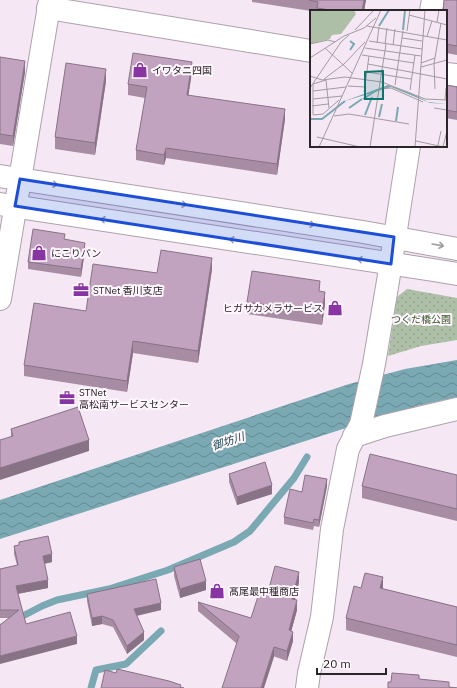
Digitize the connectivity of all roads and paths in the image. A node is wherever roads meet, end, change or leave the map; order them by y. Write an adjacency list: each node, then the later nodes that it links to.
1 (433, 0): 3 (street)
2 (49, 4): 4 (street); 8 (street)
3 (431, 10)
4 (310, 51)
5 (447, 74): 6 (street)
6 (457, 76)
7 (409, 147): 10 (street)
8 (10, 177): 9 (street); 10 (street, one-way to 10)
9 (8, 205): 12 (street, one-way to 9); 14 (street)
10 (394, 238): 11 (street, one-way to 11); 12 (street)
11 (457, 249)
12 (390, 264): 13 (street); 16 (street)
13 (457, 274)
14 (0, 299)
15 (457, 409): 16 (street)
16 (357, 430): 17 (street)
17 (307, 688)

